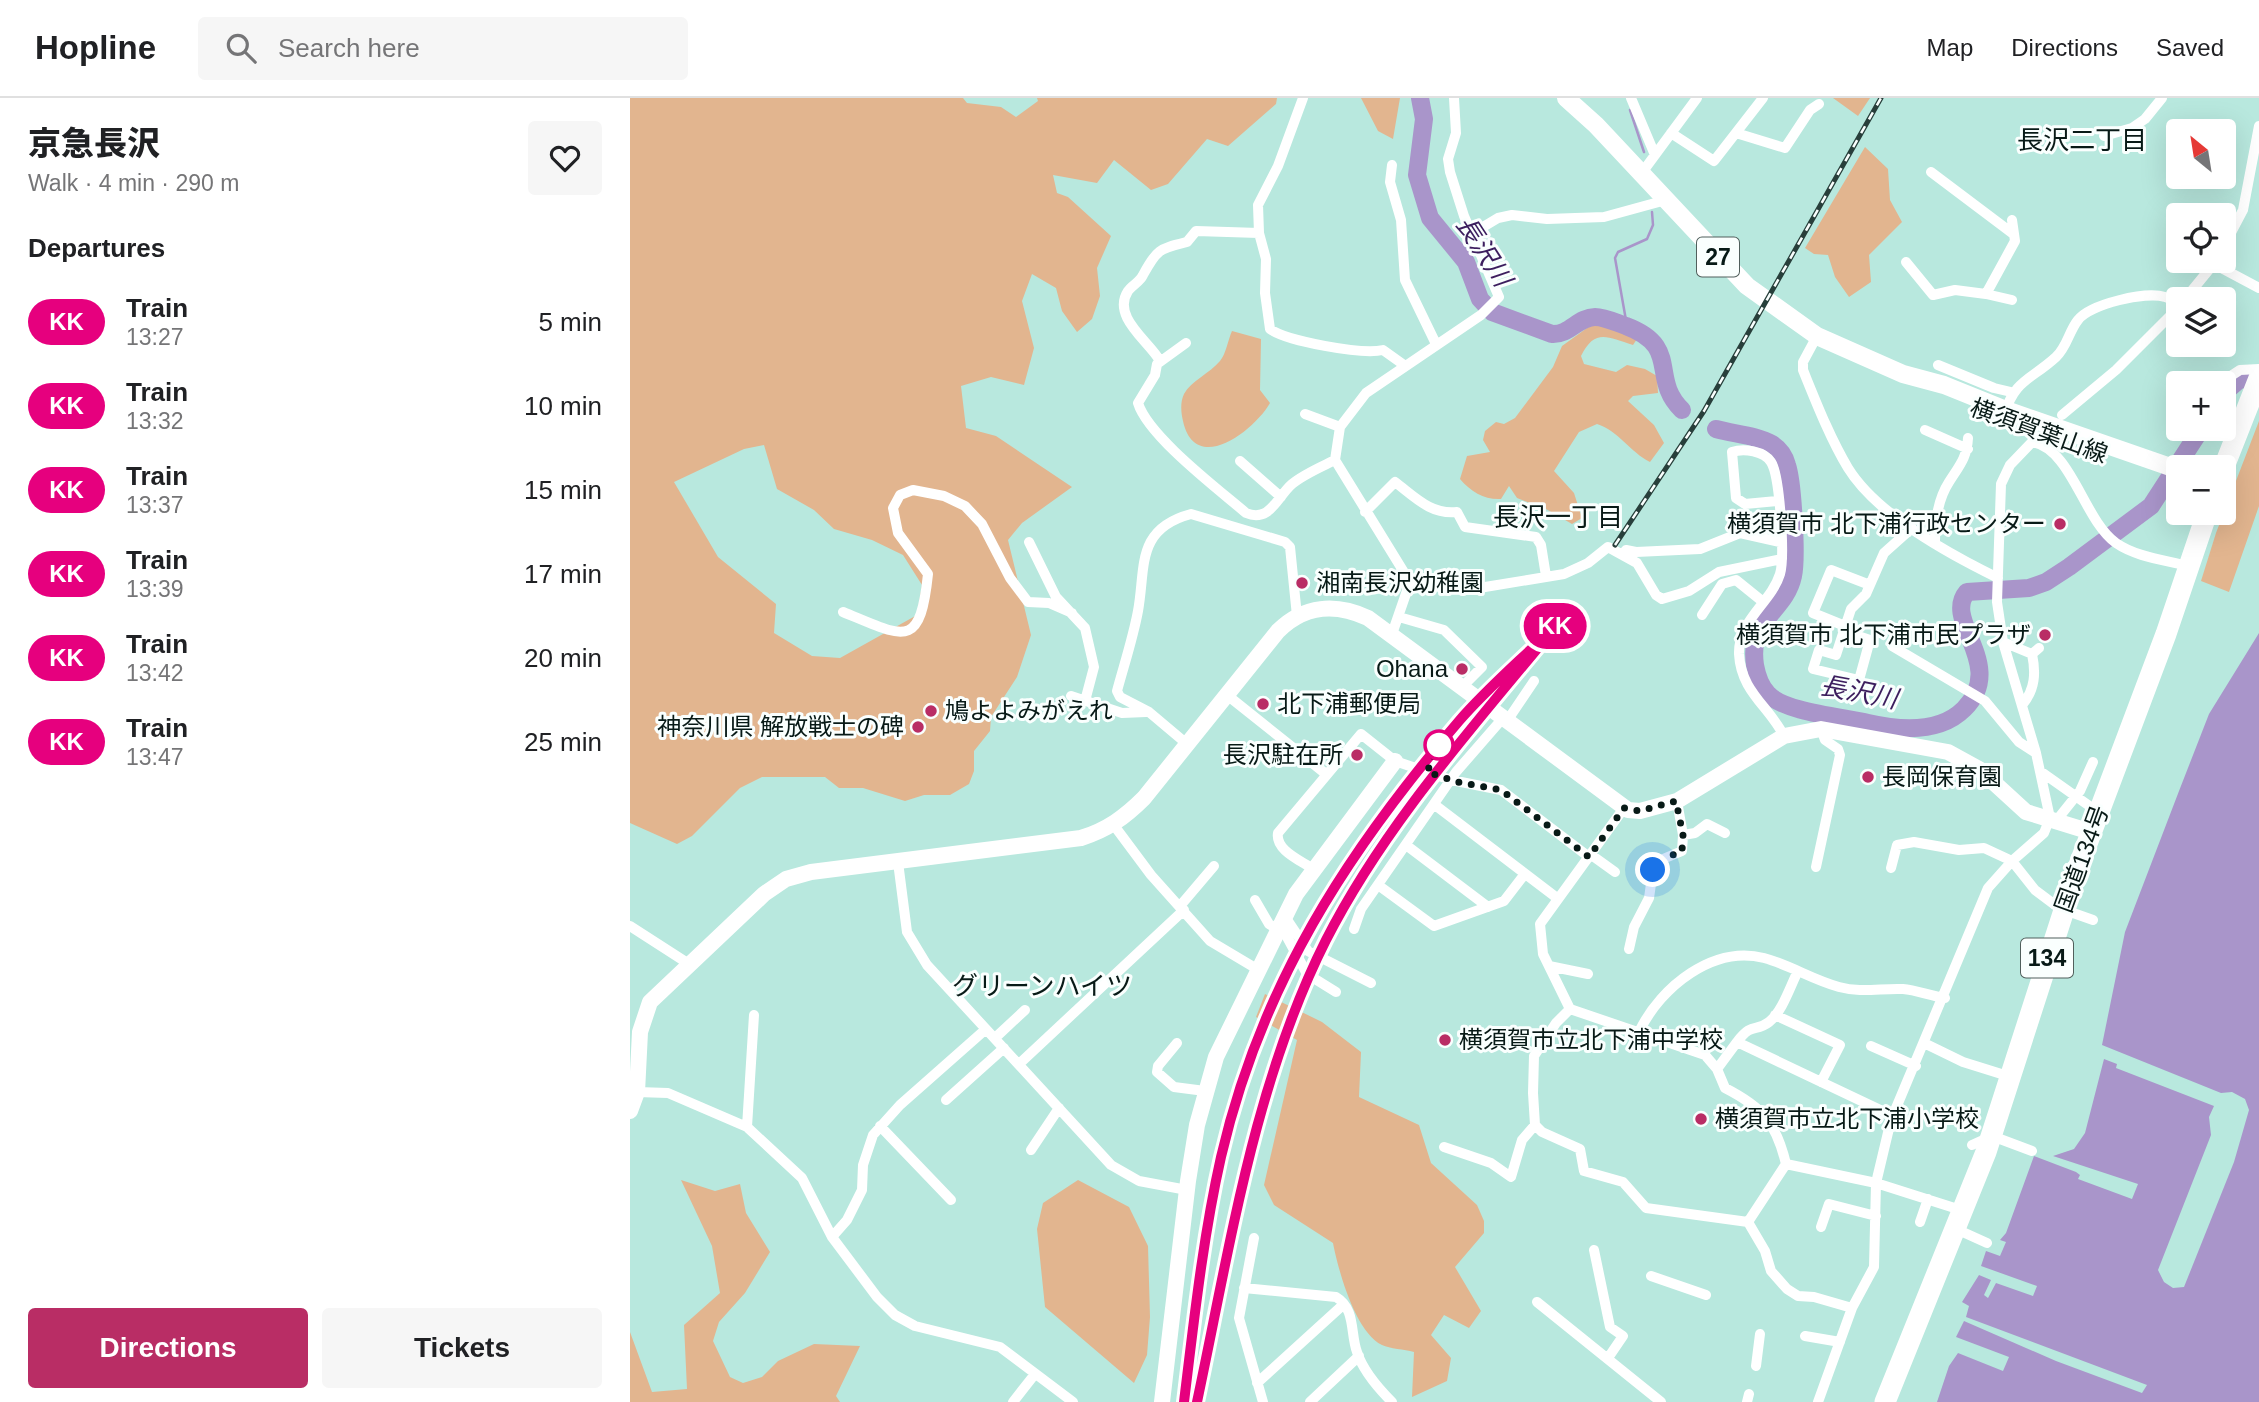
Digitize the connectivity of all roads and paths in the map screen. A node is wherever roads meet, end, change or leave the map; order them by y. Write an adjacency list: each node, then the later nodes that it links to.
1 (1303, 98): 20 (street)
2 (1454, 98): 21 (street)
3 (1566, 98): 16 (main road, 横須賀葉山線 / 27)
4 (1631, 98): 13 (street)
5 (1697, 98): 10 (street)
6 (1763, 98): 11 (street)
7 (2162, 98): 12 (street)
8 (1819, 104): 11 (street)
9 (2259, 125): 19 (street)
10 (1671, 133): 11 (street); 13 (street)
11 (1736, 133)
12 (2104, 136)
13 (1655, 155): 16 (street)
14 (1392, 165): 34 (street)
15 (1931, 172): 22 (street)
16 (1641, 174): 17 (main road, 横須賀葉山線 / 27)
17 (1666, 201): 21 (street); 32 (main road, 横須賀葉山線 / 27)
18 (2012, 220): 22 (street)
19 (2236, 223)
20 (1259, 233): 35 (street); 36 (street)
21 (1473, 233): 34 (street)
22 (2012, 233): 28 (street)
23 (1906, 262): 28 (street)
24 (2206, 273): 26 (street)
25 (2234, 273): 27 (street)
26 (2195, 287)
27 (2259, 288)
28 (1986, 294): 30 (street)
29 (2166, 298): 41 (street)
30 (2012, 300)
31 (2166, 319): 44 (street)
32 (1817, 336): 43 (main road, 横須賀葉山線 / 27); 57 (street)
33 (1186, 343): 35 (street)
34 (1436, 344): 36 (street)
35 (1160, 361): 53 (street)
36 (1404, 365): 45 (street)
37 (1938, 365): 41 (street)
38 (2259, 369): 39 (street)
39 (2236, 373)
40 (2257, 384): 47 (highway)
41 (2011, 392): 43 (street)
42 (1305, 414): 45 (street)
43 (2005, 414): 50 (main road, 横須賀葉山線 / 27)
44 (2062, 415)
45 (1340, 427): 48 (street)
46 (1925, 430): 58 (street)
47 (2229, 455)
48 (1335, 460): 53 (street); 55 (street)
49 (1240, 461): 53 (street)
50 (2146, 464): 51 (main road, 横須賀葉山線 / 27); 52 (main road, 横須賀葉山線 / 27)
51 (2166, 468)
52 (2166, 474)
53 (1280, 497)
54 (1777, 501): 54 (street); 60 (street)
55 (1365, 512): 64 (street); 65 (street)
56 (2203, 525): 63 (highway, 国道134号 / 134)
57 (1912, 528): 58 (street); 67 (street)
58 (1935, 541): 66 (street)
59 (1029, 542): 70 (street)
60 (1780, 542): 61 (street); 62 (street)
61 (1622, 556): 62 (street); 64 (street)
62 (1782, 559): 68 (street)
63 (2188, 566): 66 (street); 100 (highway, 国道134号 / 134)
64 (1546, 576): 65 (street)
65 (1410, 582): 73 (street)
66 (1998, 583): 76 (street)
67 (1870, 585): 74 (street); 74 (street)
68 (1762, 601): 71 (street); 87 (street)
69 (843, 612): 70 (street)
70 (1072, 613): 82 (street)
71 (1702, 615)
72 (1297, 616): 75 (street); 80 (street); 84 (street)
73 (1399, 617): 75 (street); 79 (street)
74 (1844, 628): 74 (street)
75 (1392, 634): 79 (street)
76 (2003, 642): 83 (street); 83 (street)
77 (1892, 646): 89 (street)
78 (1534, 681): 85 (street)
79 (1461, 688): 85 (street)
80 (1227, 695): 88 (street); 93 (street)
81 (1071, 696): 82 (street)
82 (1085, 701): 84 (street)
83 (2023, 704): 89 (street)
84 (1149, 712): 88 (street)
85 (1505, 720): 94 (street); 98 (street)
86 (1821, 729): 87 (street); 99 (street); 109 (street)
87 (1784, 736): 96 (street)
88 (1187, 744): 101 (street)
89 (2036, 753): 92 (street)
90 (1395, 761): 93 (street); 94 (street); 111 (street)
91 (2093, 762): 95 (street)
92 (2040, 771): 95 (street); 99 (street)
93 (1326, 774): 111 (street)
94 (1451, 780): 97 (street); 105 (street)
95 (2074, 798): 99 (street); 100 (street)
96 (1676, 801): 98 (street); 103 (street)
97 (1435, 805): 104 (street); 113 (street)
98 (1624, 808): 105 (street)
99 (2053, 820): 100 (street); 106 (street)
100 (2094, 822): 119 (highway, 国道134号 / 134)
101 (1113, 824): 107 (street); 118 (street)
102 (1725, 833): 103 (street)
103 (1683, 835): 124 (street)
104 (1406, 845): 114 (street); 117 (street)
105 (1590, 855): 112 (street); 115 (street)
106 (2012, 861): 110 (street); 119 (street); 132 (street)
107 (898, 862): 125 (street); 137 (street)
108 (1214, 866): 118 (street)
109 (1816, 867)
110 (1891, 868)
111 (1312, 869): 121 (street)
112 (1615, 872)
113 (1524, 875): 115 (street); 117 (street)
114 (1378, 885): 117 (street); 123 (street)
115 (1556, 898): 126 (street)
116 (1255, 900): 121 (street)
117 (1488, 907)
118 (1182, 908): 127 (street); 145 (street)
119 (2063, 909): 120 (street); 148 (highway, 国道134号 / 134)
120 (2093, 920)
121 (1280, 923): 127 (street); 130 (street); 131 (street)
122 (630, 926): 125 (street)
123 (1354, 929)
124 (1629, 949)
125 (688, 964): 151 (street)
126 (1549, 966): 129 (street); 133 (street)
127 (1257, 969): 150 (street)
128 (1797, 973): 132 (street); 136 (street); 138 (street)
129 (1588, 974)
130 (1371, 983)
131 (1336, 992)
132 (1945, 998): 142 (street)
133 (1570, 1009): 138 (street); 156 (street)
134 (1025, 1010): 139 (street)
135 (754, 1015): 158 (street)
136 (1775, 1015): 140 (street); 149 (street)
137 (986, 1029): 139 (street); 157 (street)
138 (1640, 1030): 147 (street)
139 (995, 1038): 144 (street)
140 (1737, 1042): 147 (street); 149 (street)
141 (1177, 1043): 150 (street)
142 (1926, 1044): 146 (street); 148 (street)
143 (1871, 1046): 146 (street)
144 (1004, 1048): 145 (street); 152 (street)
145 (1019, 1064): 153 (street)
146 (1916, 1066): 155 (street)
147 (1717, 1069): 164 (street)
148 (2011, 1077): 159 (highway, 国道134号 / 134)
149 (1821, 1082): 155 (street)
150 (1205, 1091): 166 (street)
151 (637, 1092): 154 (street); 158 (street)
152 (946, 1100)
153 (1059, 1108): 162 (street); 166 (street)
154 (630, 1111)
155 (1893, 1116): 165 (street)
156 (1535, 1125): 161 (street); 171 (street)
157 (880, 1126): 168 (street); 174 (street)
158 (747, 1127): 174 (street)
159 (1992, 1136): 160 (street); 163 (street); 170 (highway, 国道134号 / 134)
160 (1972, 1145)
161 (1444, 1147)
162 (1031, 1150)
163 (2032, 1151)
164 (1786, 1164): 165 (street); 171 (street)
165 (1876, 1183): 167 (street); 169 (street)
166 (1187, 1190): 196 (street)
167 (1928, 1199): 170 (street); 172 (street)
168 (951, 1200)
169 (1876, 1216): 173 (street); 183 (street)
170 (1960, 1220): 176 (street); 200 (highway, 国道134号 / 134)
171 (1748, 1222): 183 (street)
172 (1920, 1222)
173 (1821, 1227)
174 (832, 1237): 190 (street)
175 (1254, 1238): 179 (street)
176 (1987, 1243)
177 (1594, 1250): 188 (street)
178 (1651, 1276): 180 (street)
179 (1244, 1288): 182 (street); 191 (street)
180 (1706, 1295)
181 (1537, 1302): 188 (street)
182 (1344, 1304): 187 (street); 191 (street)
183 (1852, 1308): 186 (street)
184 (1760, 1334): 189 (street)
185 (1805, 1336): 186 (street)
186 (1840, 1342): 193 (street)
187 (1359, 1356): 192 (street); 198 (street)
188 (1608, 1358): 199 (street)
189 (1756, 1366)
190 (1035, 1374): 194 (street); 195 (street)
191 (1257, 1383): 197 (street)
192 (1386, 1400)
193 (1823, 1400)
194 (1013, 1402)
195 (1073, 1402)
196 (1162, 1402)
197 (1263, 1402)
198 (1310, 1402)
199 (1661, 1402)
200 (1885, 1402)

